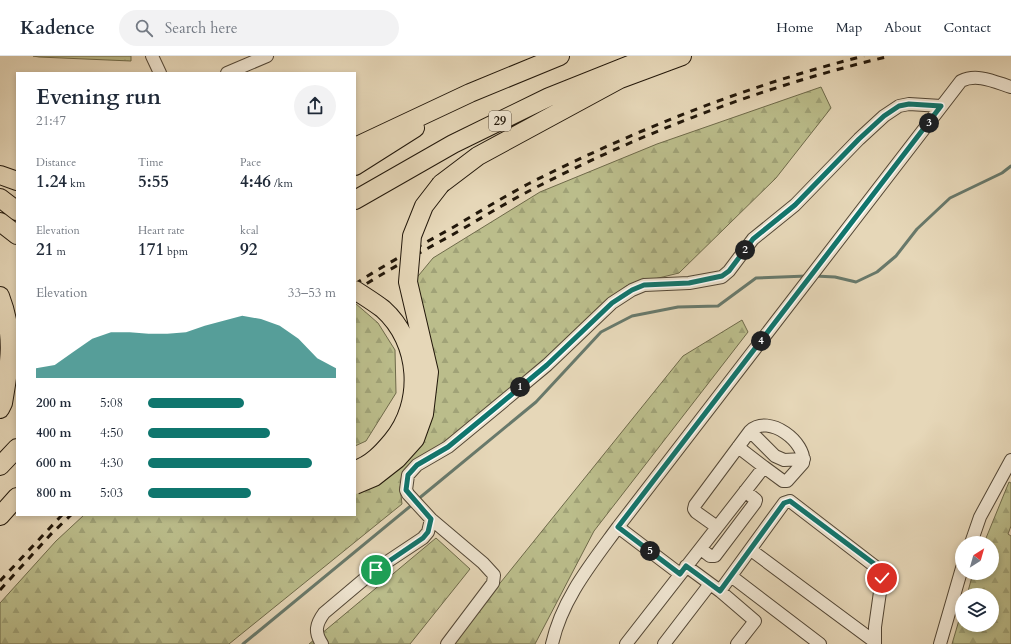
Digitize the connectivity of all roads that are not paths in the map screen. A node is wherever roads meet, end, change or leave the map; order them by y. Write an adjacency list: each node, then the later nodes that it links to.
1 (152, 56): 6 (street)
2 (267, 56): 7 (street)
3 (560, 56): 9 (highway)
4 (652, 56): 16 (highway, 29)
5 (682, 56): 31 (highway, bridge)
6 (160, 72)
7 (229, 72)
8 (1011, 87): 10 (street)
9 (470, 93): 11 (highway); 12 (highway)
10 (941, 106): 33 (street); 34 (street)
11 (356, 147)
12 (356, 165)
13 (0, 174): 14 (highway)
14 (16, 181)
15 (0, 198): 17 (highway)
16 (356, 199)
17 (16, 210)
18 (0, 222): 19 (highway)
19 (16, 234)
20 (356, 291): 30 (highway, bridge)
21 (0, 296): 22 (highway)
22 (0, 409)
23 (750, 431): 24 (street); 26 (street); 26 (street)
24 (738, 447): 29 (street); 35 (street)
25 (16, 449): 28 (highway)
26 (804, 459): 29 (street)
27 (1011, 460): 36 (street)
28 (0, 466)
29 (764, 467): 32 (street)
30 (356, 470)
31 (356, 485)
32 (745, 491): 35 (street); 37 (street)
33 (429, 516): 45 (street); 46 (street)
34 (618, 527): 39 (street); 47 (street)
35 (717, 527): 37 (street)
36 (973, 536)
37 (701, 548): 39 (street)
38 (751, 550): 40 (street); 44 (street); 44 (street)
39 (683, 570): 42 (street); 48 (street)
40 (732, 576): 43 (street); 51 (street)
41 (959, 580): 52 (street)
42 (710, 584): 43 (street); 49 (street)
43 (720, 591): 50 (street)
44 (875, 643)
45 (322, 644)
46 (447, 644)
47 (552, 644)
48 (626, 644)
49 (664, 644)
50 (737, 644)
51 (820, 644)
52 (940, 644)

